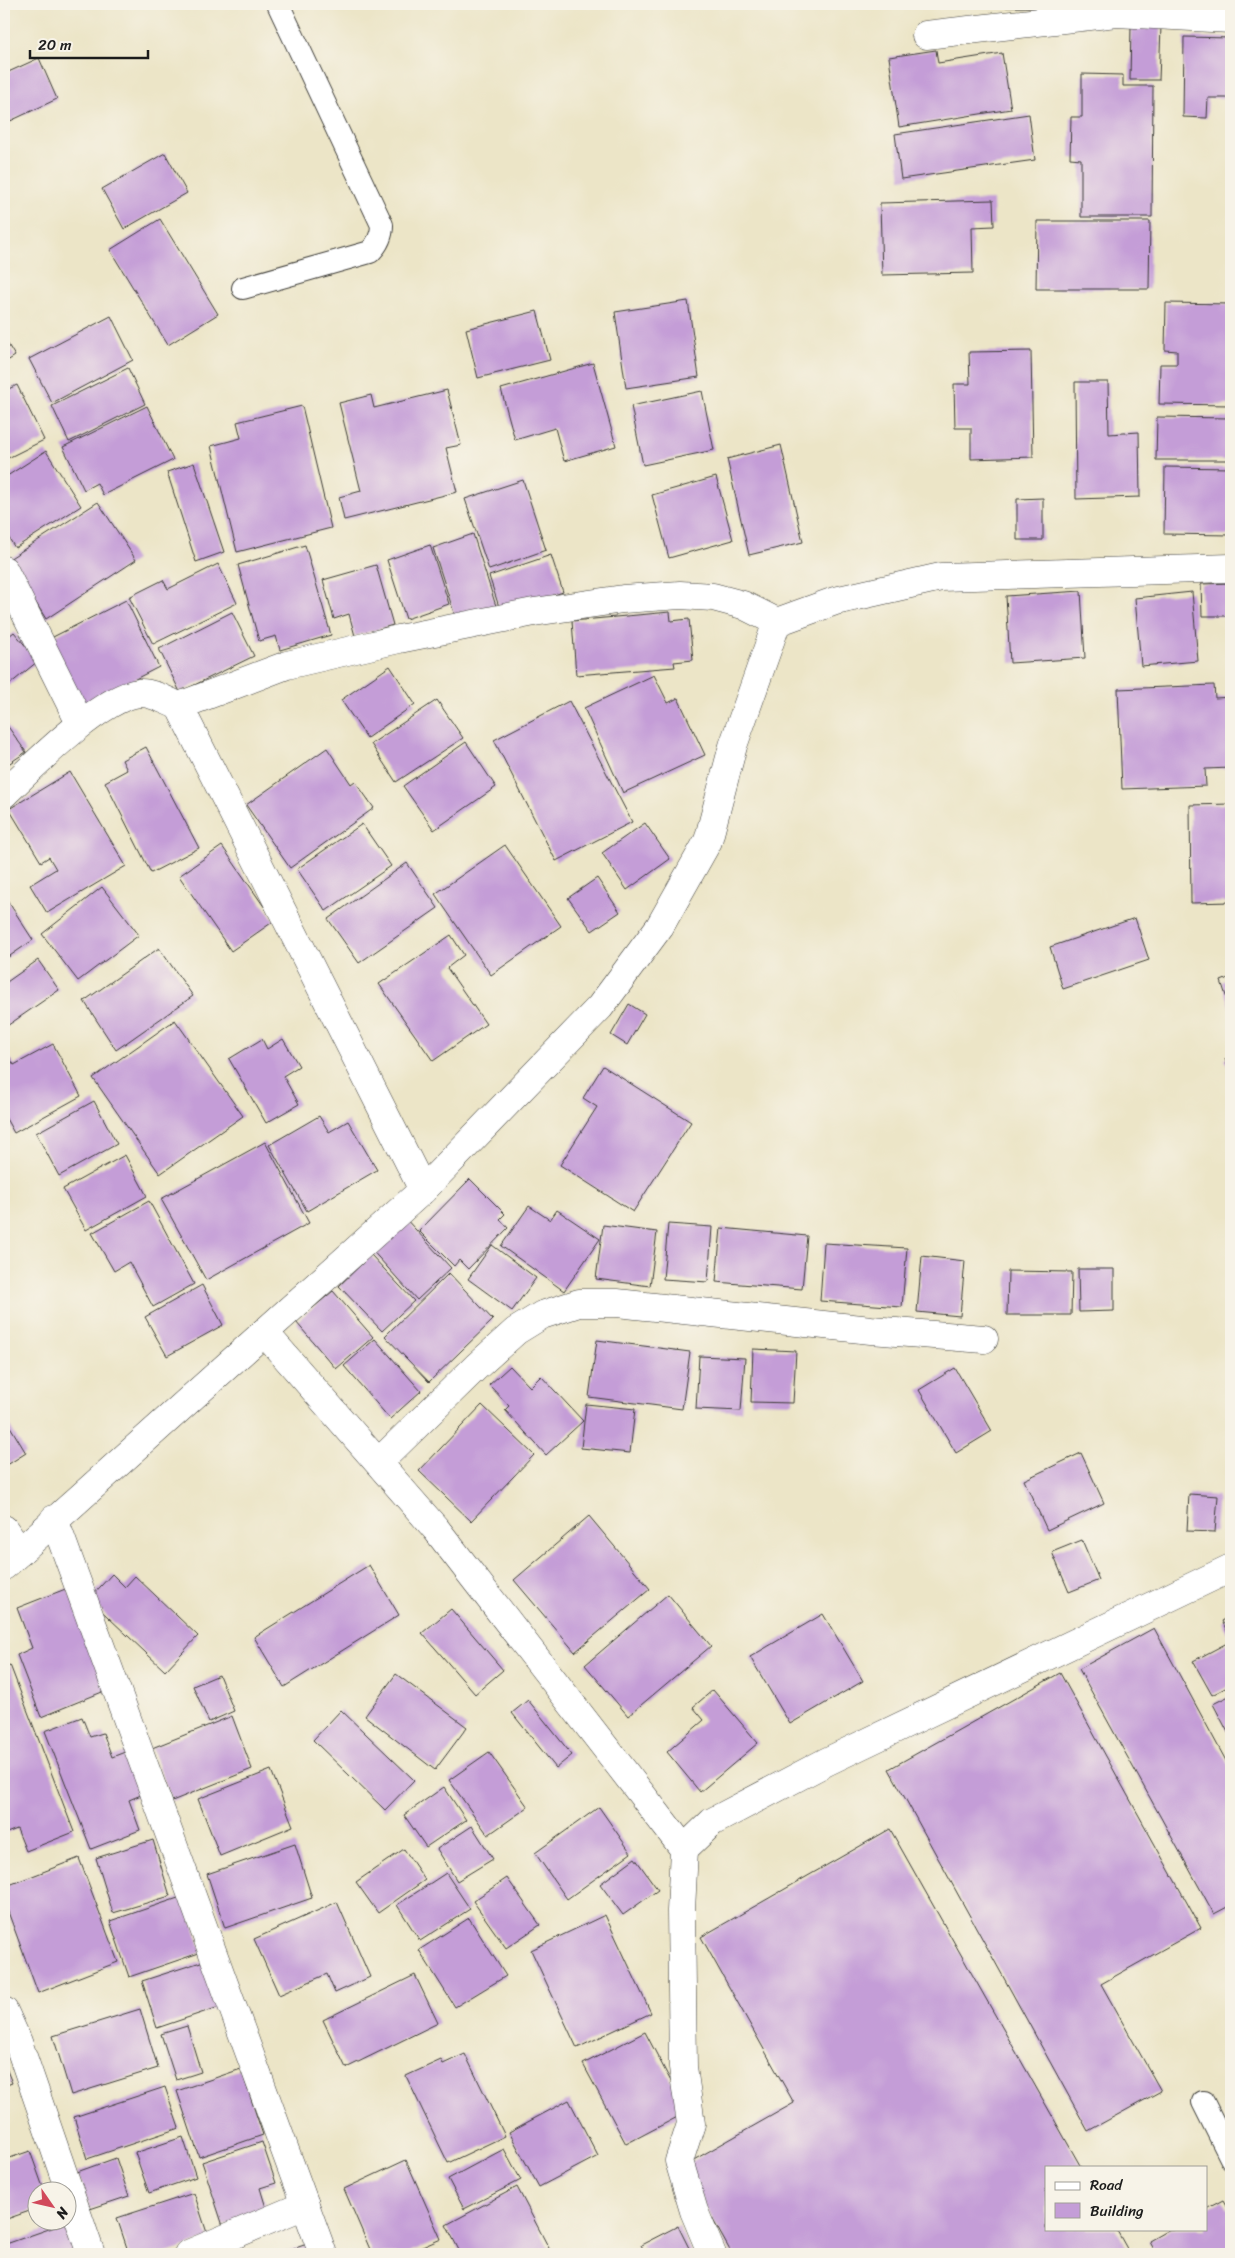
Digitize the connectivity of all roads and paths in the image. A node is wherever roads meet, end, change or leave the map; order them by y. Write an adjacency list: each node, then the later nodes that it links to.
1 (278, 4): 4 (lane)
2 (1231, 19): 3 (street)
3 (926, 34)
4 (243, 288)
5 (1231, 568): 7 (street)
6 (4, 570): 9 (street)
7 (777, 622): 8 (street); 11 (street)
8 (179, 706): 9 (street); 11 (street)
9 (80, 723): 10 (street)
10 (4, 794)
11 (423, 1190): 12 (street)
12 (264, 1332): 14 (street); 15 (street)
13 (984, 1339): 14 (street)
14 (379, 1462): 19 (street)
15 (54, 1520): 17 (street); 23 (street)
16 (4, 1529): 17 (street)
17 (12, 1559)
18 (1231, 1568): 19 (street)
19 (684, 1849): 27 (street)
20 (4, 2011): 24 (street)
21 (1203, 2102): 22 (lane)
22 (1231, 2158)
23 (305, 2205): 25 (street); 26 (street)
24 (91, 2254)
25 (188, 2254)
26 (323, 2254)
27 (712, 2254)

